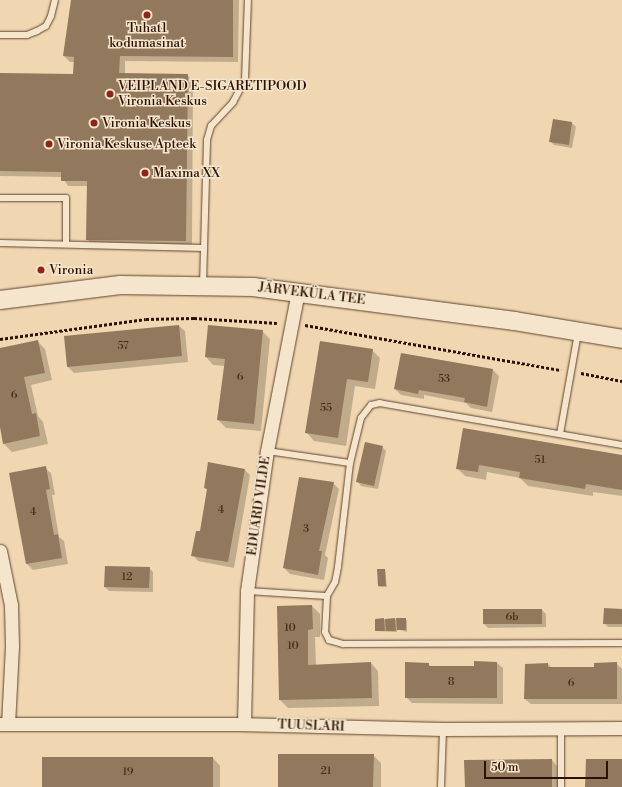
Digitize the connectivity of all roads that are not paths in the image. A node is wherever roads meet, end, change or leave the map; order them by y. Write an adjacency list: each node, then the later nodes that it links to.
1 (55, 0): 3 (lane)
2 (248, 0): 7 (lane)
3 (0, 35)
4 (0, 198): 6 (lane)
5 (0, 243): 6 (lane)
6 (66, 244): 7 (lane)
7 (204, 248): 8 (lane)
8 (203, 285): 9 (main road, JÄRVEKÜLA TEE); 10 (main road, JÄRVEKÜLA TEE)
9 (298, 291): 11 (main road, JÄRVEKÜLA TEE); 15 (street, EDUARD VILDE)
10 (0, 300)
11 (578, 332): 12 (main road, JÄRVEKÜLA TEE); 13 (lane)
12 (622, 339)
13 (560, 434): 14 (lane); 16 (lane)
14 (622, 445)
15 (267, 451): 16 (lane); 18 (street, EDUARD VILDE)
16 (350, 463): 19 (lane)
17 (0, 551): 21 (street)
18 (247, 591): 19 (lane); 22 (street, EDUARD VILDE)
19 (327, 596): 20 (lane)
20 (622, 643)
21 (4, 724): 22 (street, TUUSLARI)
22 (244, 724): 25 (street, TUUSLARI)
23 (560, 728): 24 (street, TUUSLARI); 25 (street, TUUSLARI); 27 (lane)
24 (622, 728)
25 (443, 729): 26 (lane)
26 (441, 787)
27 (561, 787)

